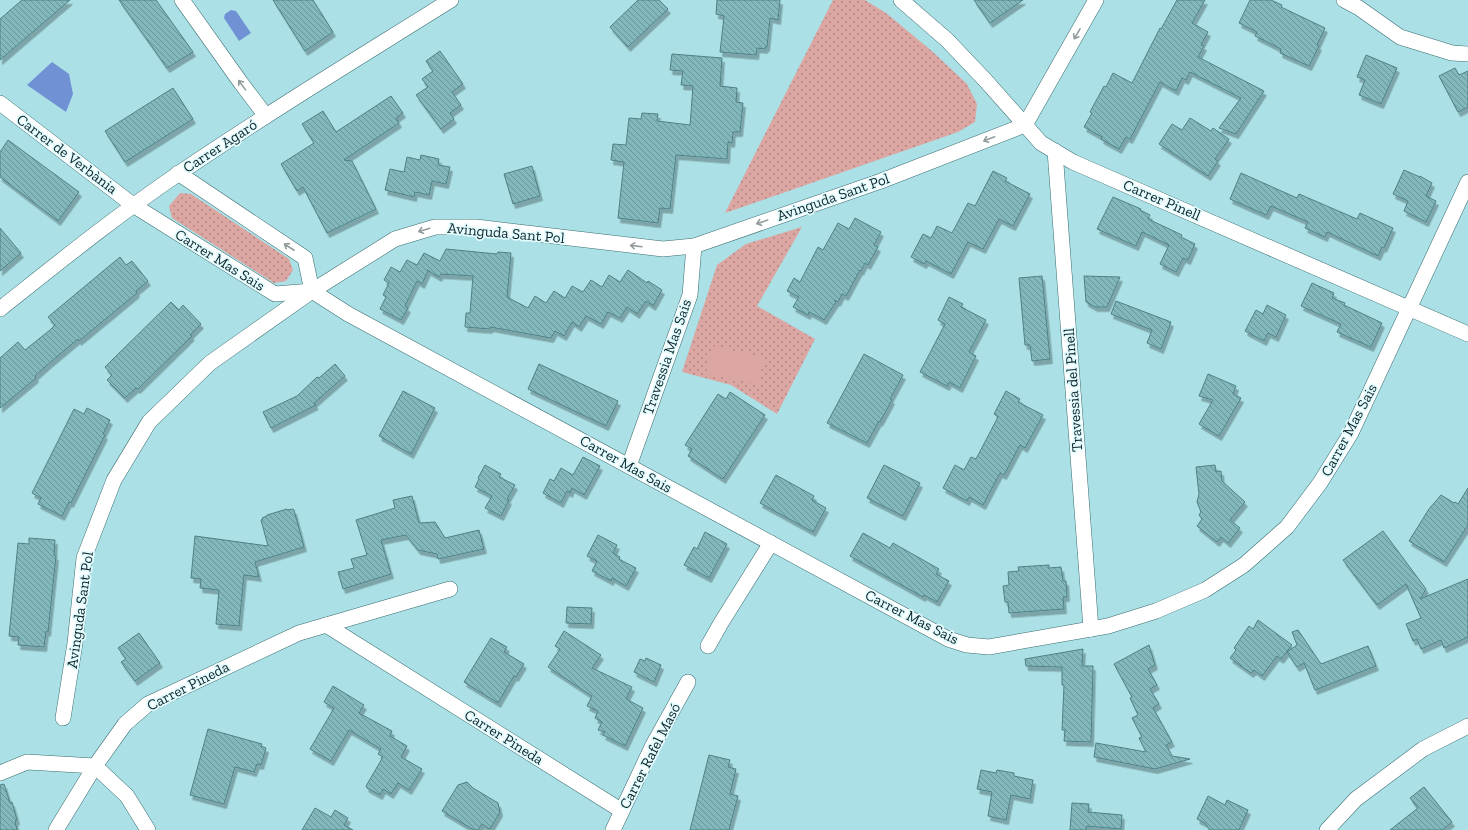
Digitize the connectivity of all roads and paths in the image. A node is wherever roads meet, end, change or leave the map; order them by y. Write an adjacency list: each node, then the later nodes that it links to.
1 (182, 0): 8 (street, one-way to 1)
2 (450, 0): 8 (street, Carrer Agaró)
3 (901, 0): 9 (street, Carrer Pinell)
4 (1096, 0): 9 (street, one-way to 9)
5 (1344, 0): 6 (street)
6 (1468, 54)
7 (0, 103): 13 (street, Carrer de Verbània)
8 (266, 116): 11 (street, Carrer Agaró)
9 (1025, 125): 10 (street, Carrer Pinell); 14 (street, Avinguda Sant Pol, one-way to 14)
10 (1055, 151): 16 (street, Carrer Pinell); 23 (street, Travessia del Pinell)
11 (178, 173): 13 (street, Carrer Agaró); 15 (street, one-way to 11)
12 (1468, 182): 16 (street, Carrer Mas Sais)
13 (134, 205): 15 (street, Carrer Mas Sais); 17 (street, Carrer Agaró)
14 (694, 246): 15 (street, Avinguda Sant Pol, one-way to 15); 19 (street, Travessia Mas Sais)
15 (312, 291): 19 (street, Carrer Mas Sais); 26 (street, Avinguda Sant Pol)
16 (1409, 308): 18 (street, Carrer Pinell); 23 (street, Carrer Mas Sais)
17 (0, 310)
18 (1468, 334)
19 (629, 466): 20 (street, Carrer Mas Sais)
20 (771, 543): 23 (street, Carrer Mas Sais); 24 (street)
21 (450, 588): 22 (street, Carrer Pineda)
22 (326, 625): 28 (street, Carrer Pineda); 30 (street, Carrer Pineda)
23 (1091, 629)
24 (708, 646)
25 (688, 682): 30 (street, Carrer Rafel Masó)
26 (63, 718)
27 (1468, 726): 34 (street)
28 (95, 766): 29 (street); 31 (street, Carrer Pineda); 32 (street)
29 (0, 773)
30 (622, 811): 33 (street, Carrer Rafel Masó)
31 (56, 830)
32 (148, 830)
33 (613, 830)
34 (1327, 830)

